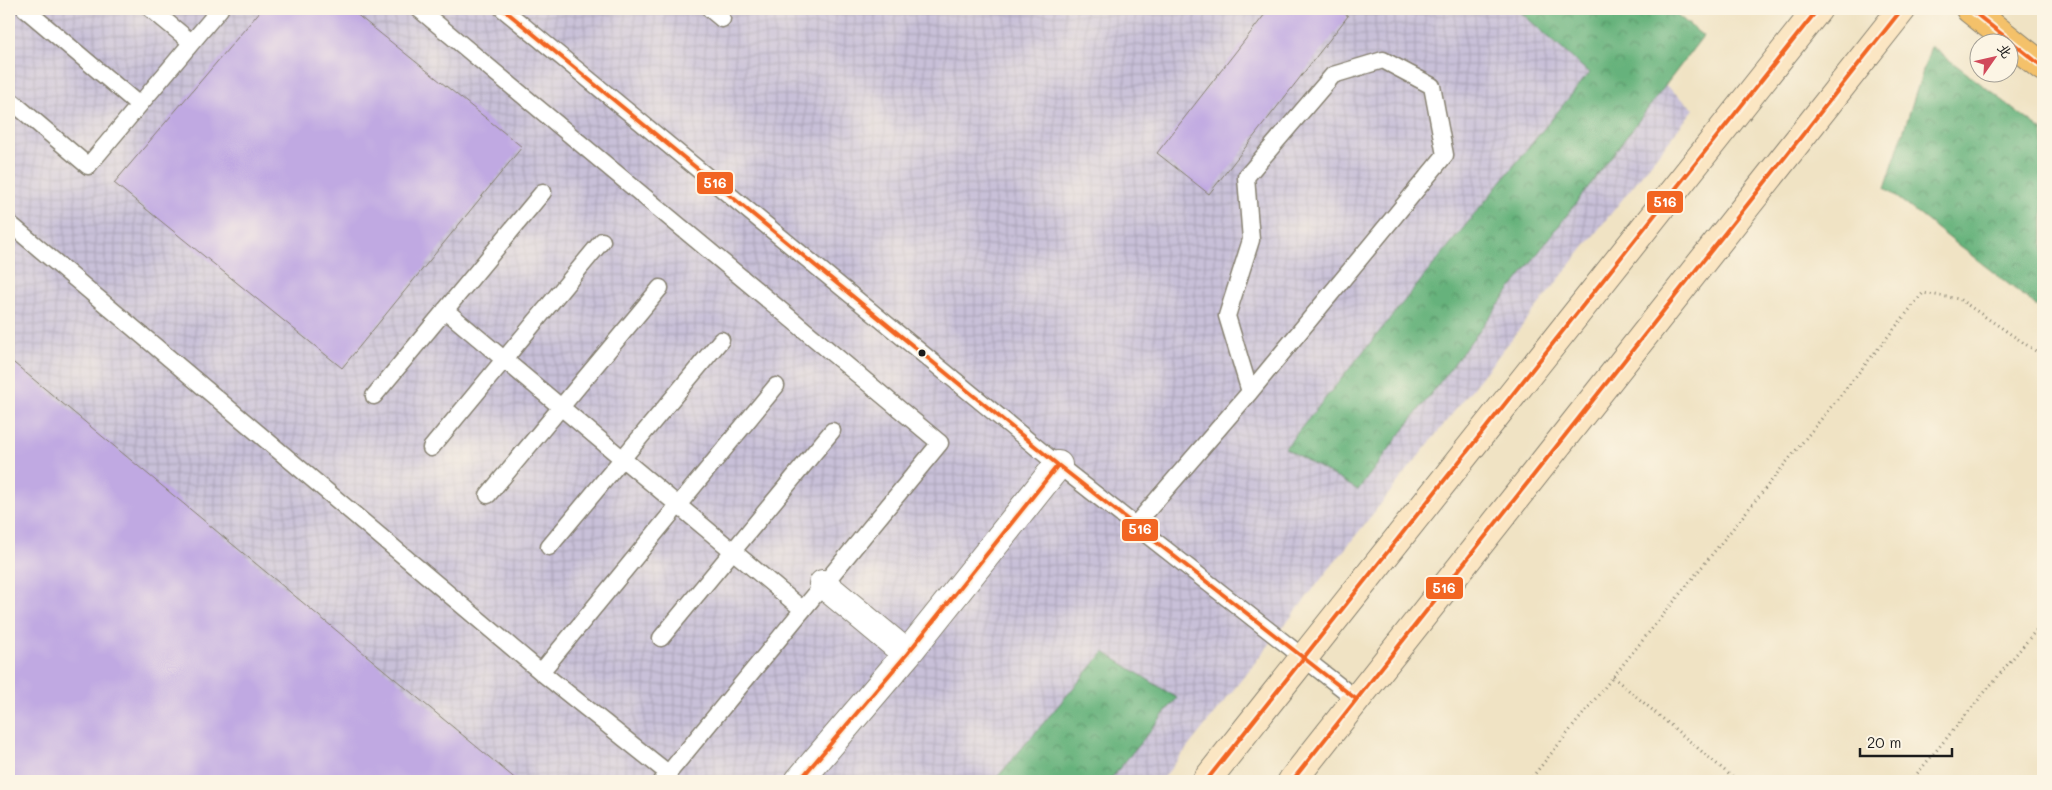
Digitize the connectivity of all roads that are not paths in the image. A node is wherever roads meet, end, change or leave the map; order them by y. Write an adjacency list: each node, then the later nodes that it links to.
1 (25, 9): 12 (lane)
2 (151, 9): 9 (lane)
3 (220, 9): 9 (lane)
4 (419, 9): 33 (lane)
5 (503, 9): 27 (lane)
6 (1818, 9): 37 (main road)
7 (1902, 9): 39 (main road)
8 (1970, 9): 10 (main road)
9 (191, 42): 12 (lane)
10 (2043, 67)
11 (9, 99): 12 (lane)
12 (139, 105)
13 (543, 192): 17 (lane)
14 (9, 223): 38 (lane)
15 (602, 241): 19 (lane)
16 (660, 288): 23 (lane)
17 (445, 310): 19 (lane); 22 (lane)
18 (721, 340): 26 (lane)
19 (504, 359): 23 (lane); 25 (lane)
20 (776, 386): 29 (lane)
21 (1250, 392): 21 (lane); 30 (lane)
22 (374, 396)
23 (561, 407): 26 (lane); 28 (lane)
24 (832, 431): 32 (lane)
25 (431, 448)
26 (623, 458): 29 (lane); 31 (lane)
27 (1058, 465): 30 (lane); 36 (street)
28 (488, 495)
29 (678, 505): 32 (lane); 38 (lane)
30 (1136, 524): 37 (lane)
31 (549, 547)
32 (734, 551): 34 (lane); 35 (lane)
33 (823, 584): 34 (lane); 36 (street)
34 (802, 608): 40 (lane)
35 (661, 638)
36 (907, 654): 41 (street)
37 (1302, 658): 39 (lane); 42 (main road)
38 (541, 672): 40 (lane)
39 (1356, 699): 43 (main road)
40 (665, 778)
41 (799, 781)
42 (1206, 781)
43 (1292, 781)

